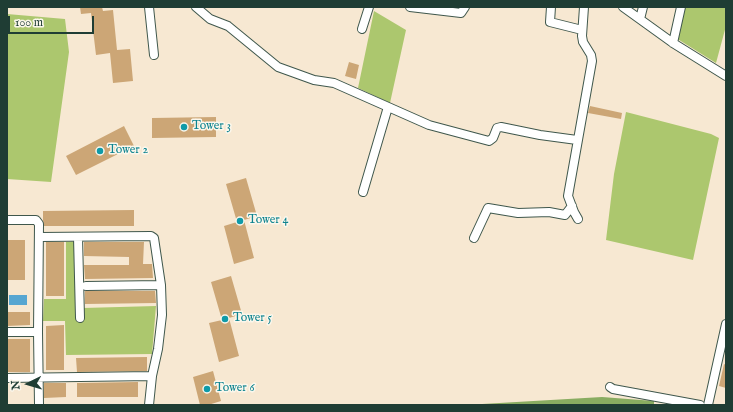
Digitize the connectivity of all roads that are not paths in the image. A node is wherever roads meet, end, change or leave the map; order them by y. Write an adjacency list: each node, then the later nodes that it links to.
1 (149, 7): 15 (street)
2 (196, 7): 17 (street)
3 (369, 7): 12 (street)
4 (410, 7): 5 (street)
5 (464, 7)
6 (551, 7): 13 (street)
7 (584, 7): 13 (street)
8 (623, 7): 11 (street)
9 (643, 7): 11 (street)
10 (681, 7): 14 (street)
11 (640, 19): 14 (street)
12 (362, 29)
13 (582, 30): 18 (street)
14 (673, 43): 16 (street)
15 (154, 55)
16 (726, 76)
17 (388, 107): 18 (street); 19 (street)
18 (577, 140): 20 (street)
19 (363, 192)
20 (572, 206): 21 (street); 25 (street)
21 (578, 219)
22 (7, 220): 23 (street)
23 (40, 237): 24 (street); 31 (street)
24 (78, 237): 26 (street); 28 (street)
25 (474, 238)
26 (161, 285): 27 (street); 32 (street)
27 (86, 286)
28 (80, 318)
29 (726, 324): 39 (street)
30 (7, 332): 31 (street)
31 (38, 332): 34 (street)
32 (152, 376): 34 (street); 37 (street)
33 (7, 378): 34 (street)
34 (39, 378): 36 (street)
35 (610, 387): 38 (street)
36 (39, 405)
37 (149, 405)
38 (700, 405)
39 (708, 405)

